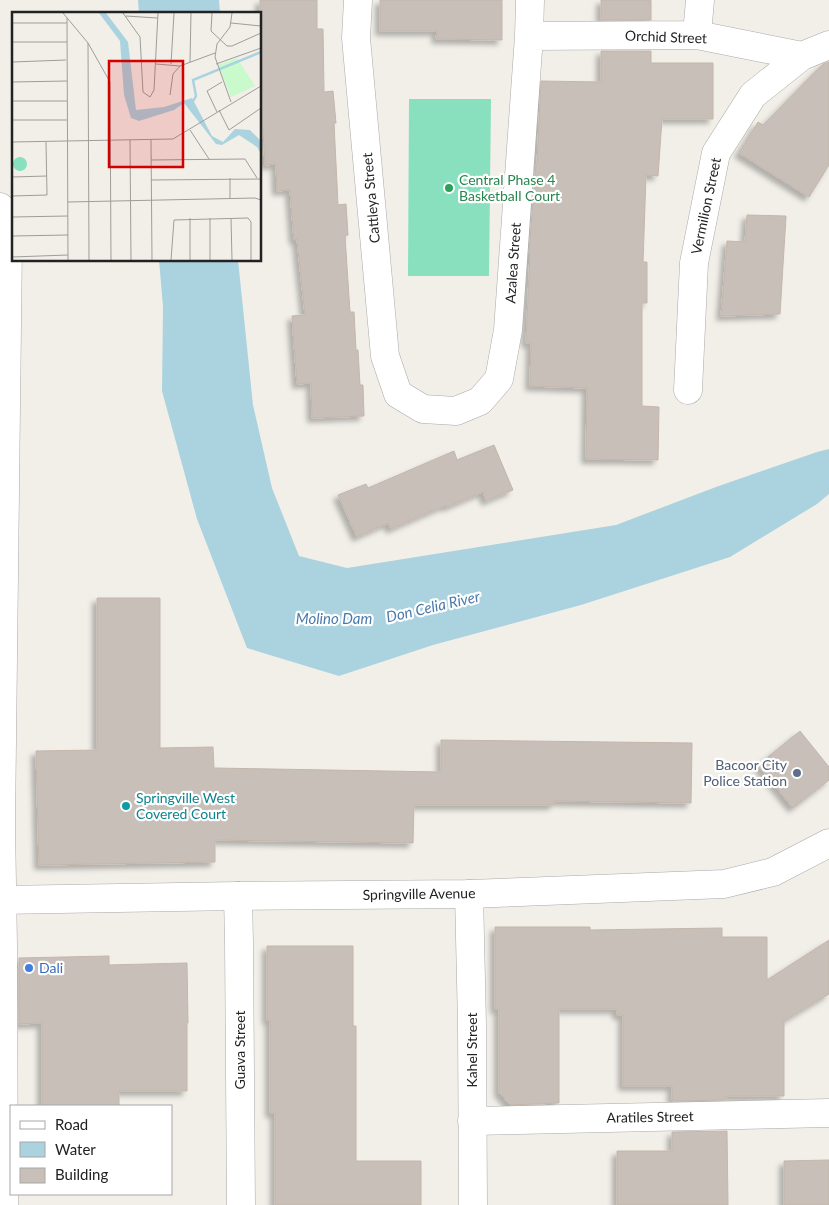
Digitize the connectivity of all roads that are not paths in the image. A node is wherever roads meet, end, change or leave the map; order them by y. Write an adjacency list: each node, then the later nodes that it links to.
1 (358, 0): 10 (street, Cattleya Street)
2 (530, 0): 5 (street, Azalea Street)
3 (700, 0): 4 (street)
4 (697, 35): 5 (street, Orchid Street); 7 (street, Orchid Street)
5 (529, 36): 10 (street, Azalea Street)
6 (829, 45): 7 (street)
7 (802, 56): 9 (street, Vermilion Street)
8 (0, 207): 14 (street)
9 (688, 390)
10 (398, 394)
11 (829, 843): 12 (street, Springville Avenue)
12 (469, 894): 13 (street, Springville Avenue); 16 (street, Kahel Street)
13 (238, 896): 14 (street, Springville Avenue); 18 (street, Guava Street)
14 (1, 900): 17 (street)
15 (829, 1113): 16 (street, Aratiles Street)
16 (472, 1121): 19 (street, Kahel Street)
17 (4, 1205)
18 (241, 1205)
19 (473, 1205)

